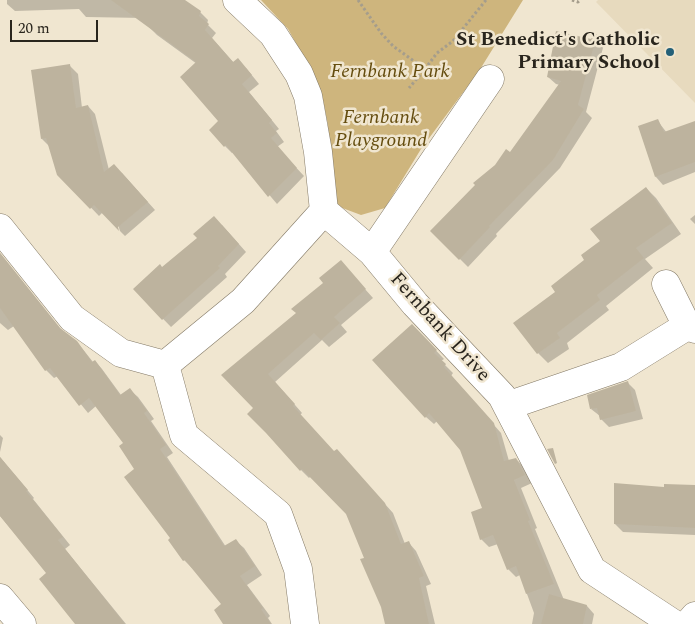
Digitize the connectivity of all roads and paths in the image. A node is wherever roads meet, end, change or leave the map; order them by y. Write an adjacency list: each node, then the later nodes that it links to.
1 (237, 0): 9 (street)
2 (358, 0): 6 (path)
3 (486, 0): 6 (path)
4 (572, 0): 5 (path)
5 (580, 0)
6 (425, 69): 8 (path)
7 (490, 79): 11 (street)
8 (409, 88)
9 (324, 211): 11 (street, Fernbank Drive); 14 (street)
10 (0, 228): 14 (street)
11 (372, 252): 15 (street, Fernbank Drive)
12 (666, 284): 13 (street)
13 (691, 328): 15 (street)
14 (165, 365): 19 (street)
15 (507, 406): 20 (street, Fernbank Drive)
16 (0, 598): 18 (street)
17 (695, 616): 21 (street)
18 (22, 624)
19 (305, 624)
20 (674, 624)
21 (688, 624)

